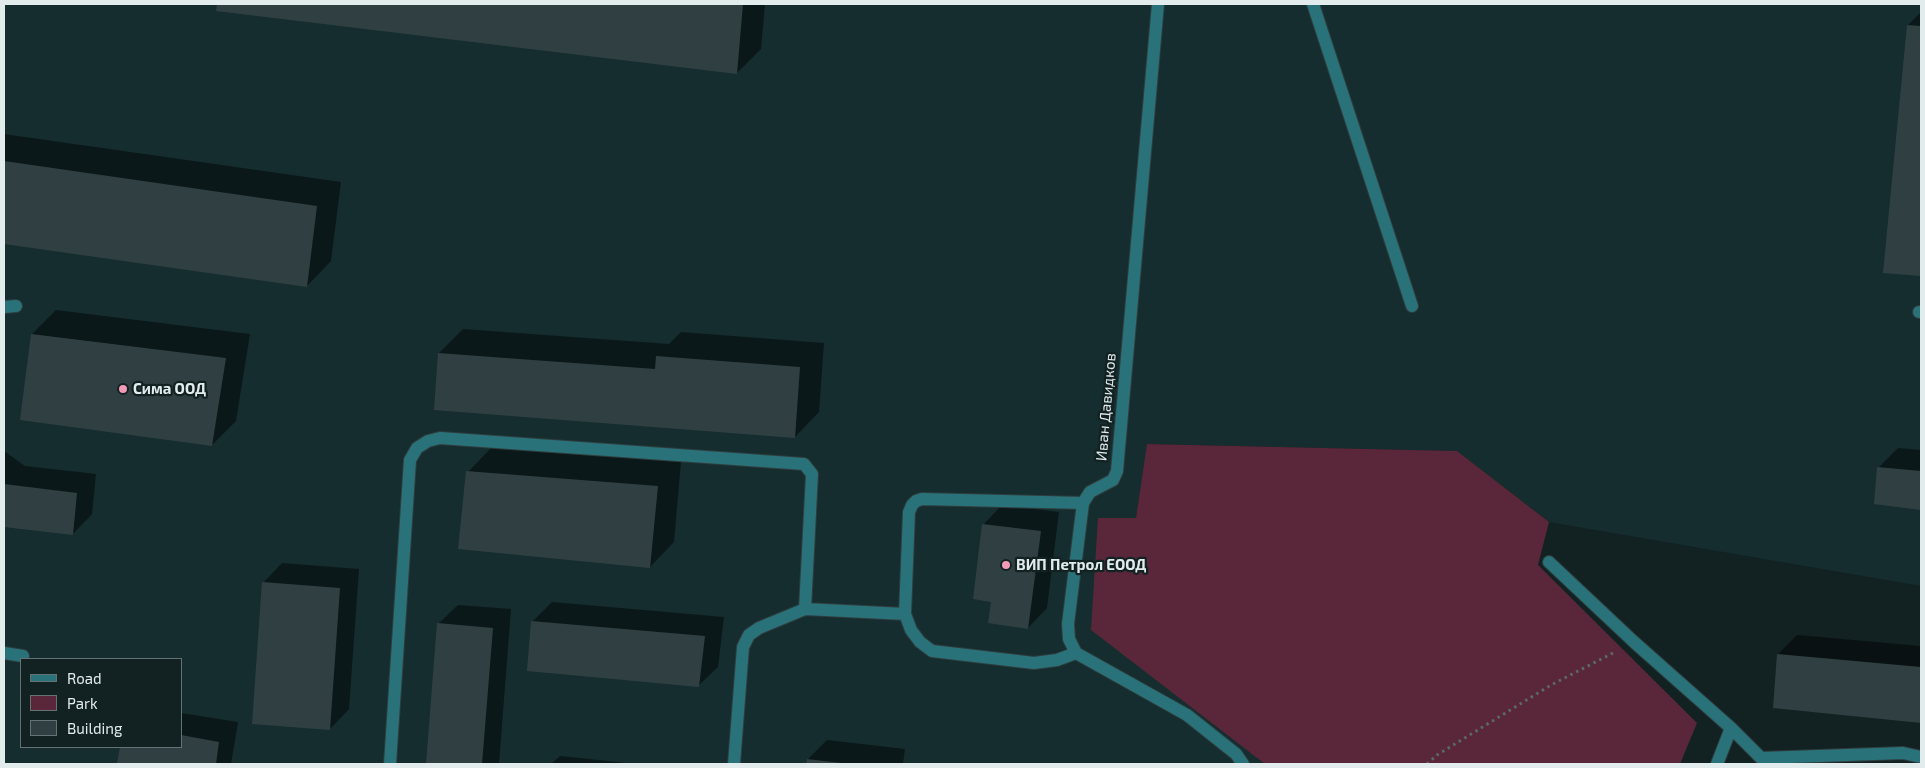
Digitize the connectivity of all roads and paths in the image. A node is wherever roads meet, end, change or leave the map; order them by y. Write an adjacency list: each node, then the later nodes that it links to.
1 (1158, 4): 4 (street, Иван Давидков)
2 (1313, 4): 3 (street)
3 (1412, 306)
4 (1083, 503): 7 (street); 10 (street)
5 (1548, 562): 8 (street)
6 (806, 609): 7 (street); 15 (street); 16 (street)
7 (906, 614): 10 (street)
8 (1634, 642): 12 (street); 18 (path)
9 (4, 653): 11 (street)
10 (1076, 653): 17 (street)
11 (23, 656)
12 (1730, 728): 14 (street); 19 (street)
13 (1921, 757): 14 (street)
14 (1764, 761)
15 (390, 764)
16 (734, 764)
17 (1243, 764)
18 (1427, 764)
19 (1717, 764)

